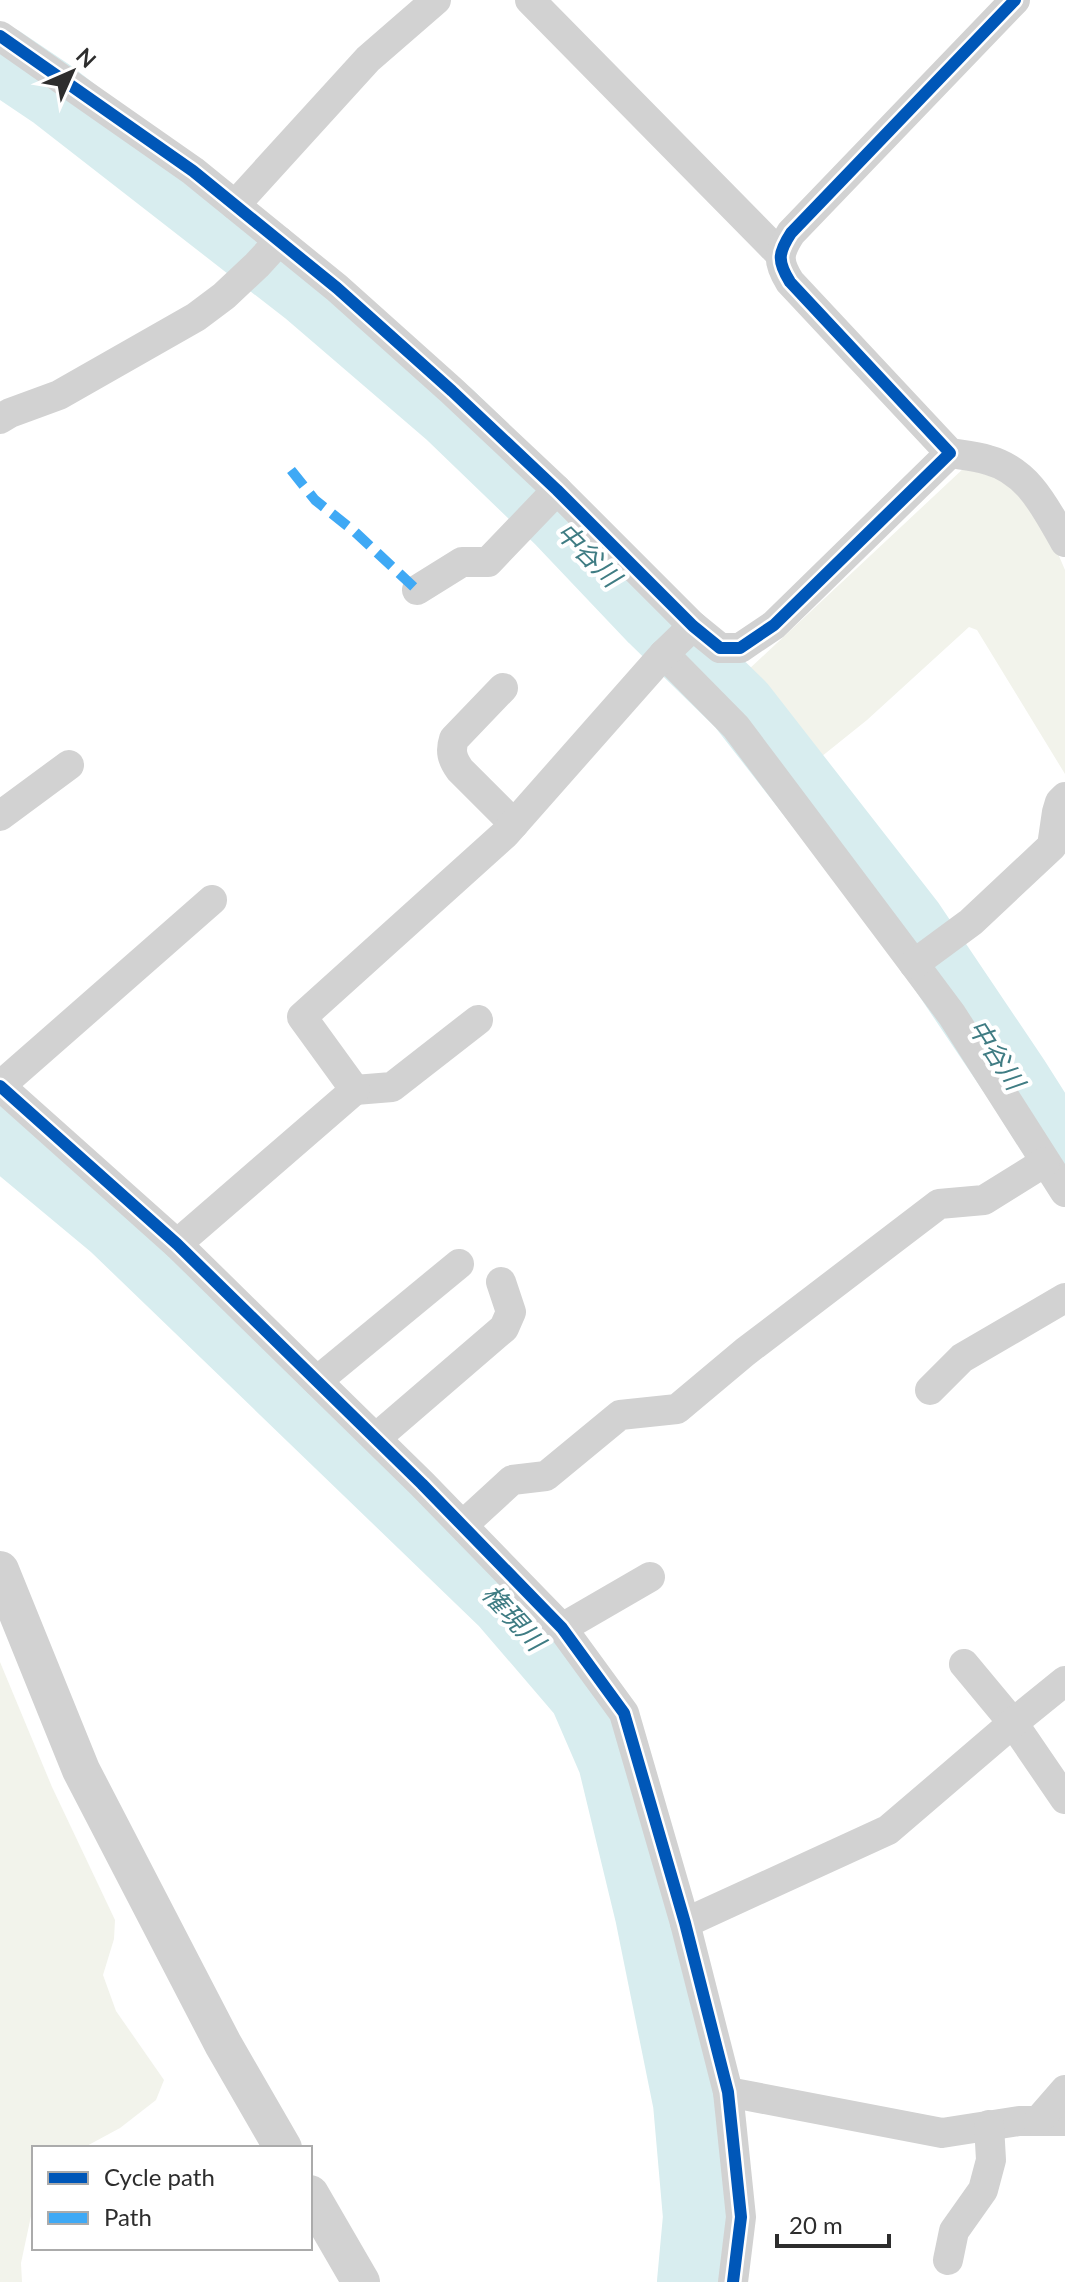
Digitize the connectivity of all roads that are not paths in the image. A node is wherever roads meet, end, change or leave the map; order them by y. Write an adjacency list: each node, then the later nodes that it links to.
1 (436, 0): 5 (street)
2 (530, 0): 7 (street)
3 (1015, 0): 7 (street)
4 (0, 36): 5 (street)
5 (235, 205): 6 (street)
6 (271, 251): 8 (street); 10 (street)
7 (780, 254): 9 (street)
8 (0, 419)
9 (950, 453): 11 (street); 13 (street)
10 (546, 501): 12 (street); 13 (street)
11 (1065, 542)
12 (417, 590)
13 (678, 641): 18 (street); 20 (street)
14 (503, 688): 18 (street)
15 (69, 765): 17 (street)
16 (1065, 797): 20 (street)
17 (0, 816)
18 (514, 824): 23 (street)
19 (212, 900): 22 (street)
20 (927, 955): 24 (street)
21 (478, 1020): 23 (street)
22 (0, 1086): 26 (street)
23 (355, 1090): 26 (street)
24 (1045, 1162): 25 (street); 33 (street)
25 (1065, 1192)
26 (177, 1244): 30 (street)
27 (459, 1264): 30 (street)
28 (501, 1282): 32 (street)
29 (1065, 1298): 31 (street)
30 (317, 1381): 32 (street)
31 (930, 1390)
32 (376, 1438): 33 (street)
33 (463, 1525): 36 (street)
34 (0, 1570): 46 (street)
35 (650, 1577): 36 (street)
36 (562, 1628): 41 (street)
37 (964, 1664): 39 (street)
38 (1065, 1681): 39 (street)
39 (1013, 1723): 40 (street); 41 (street)
40 (1065, 1799)
41 (685, 1923): 43 (street)
42 (1065, 2090): 44 (street)
43 (728, 2092): 45 (street); 50 (street)
44 (1051, 2121): 45 (street)
45 (989, 2125): 48 (street)
46 (282, 2146)
47 (312, 2197): 49 (street)
48 (948, 2260)
49 (361, 2282)
50 (733, 2282)

